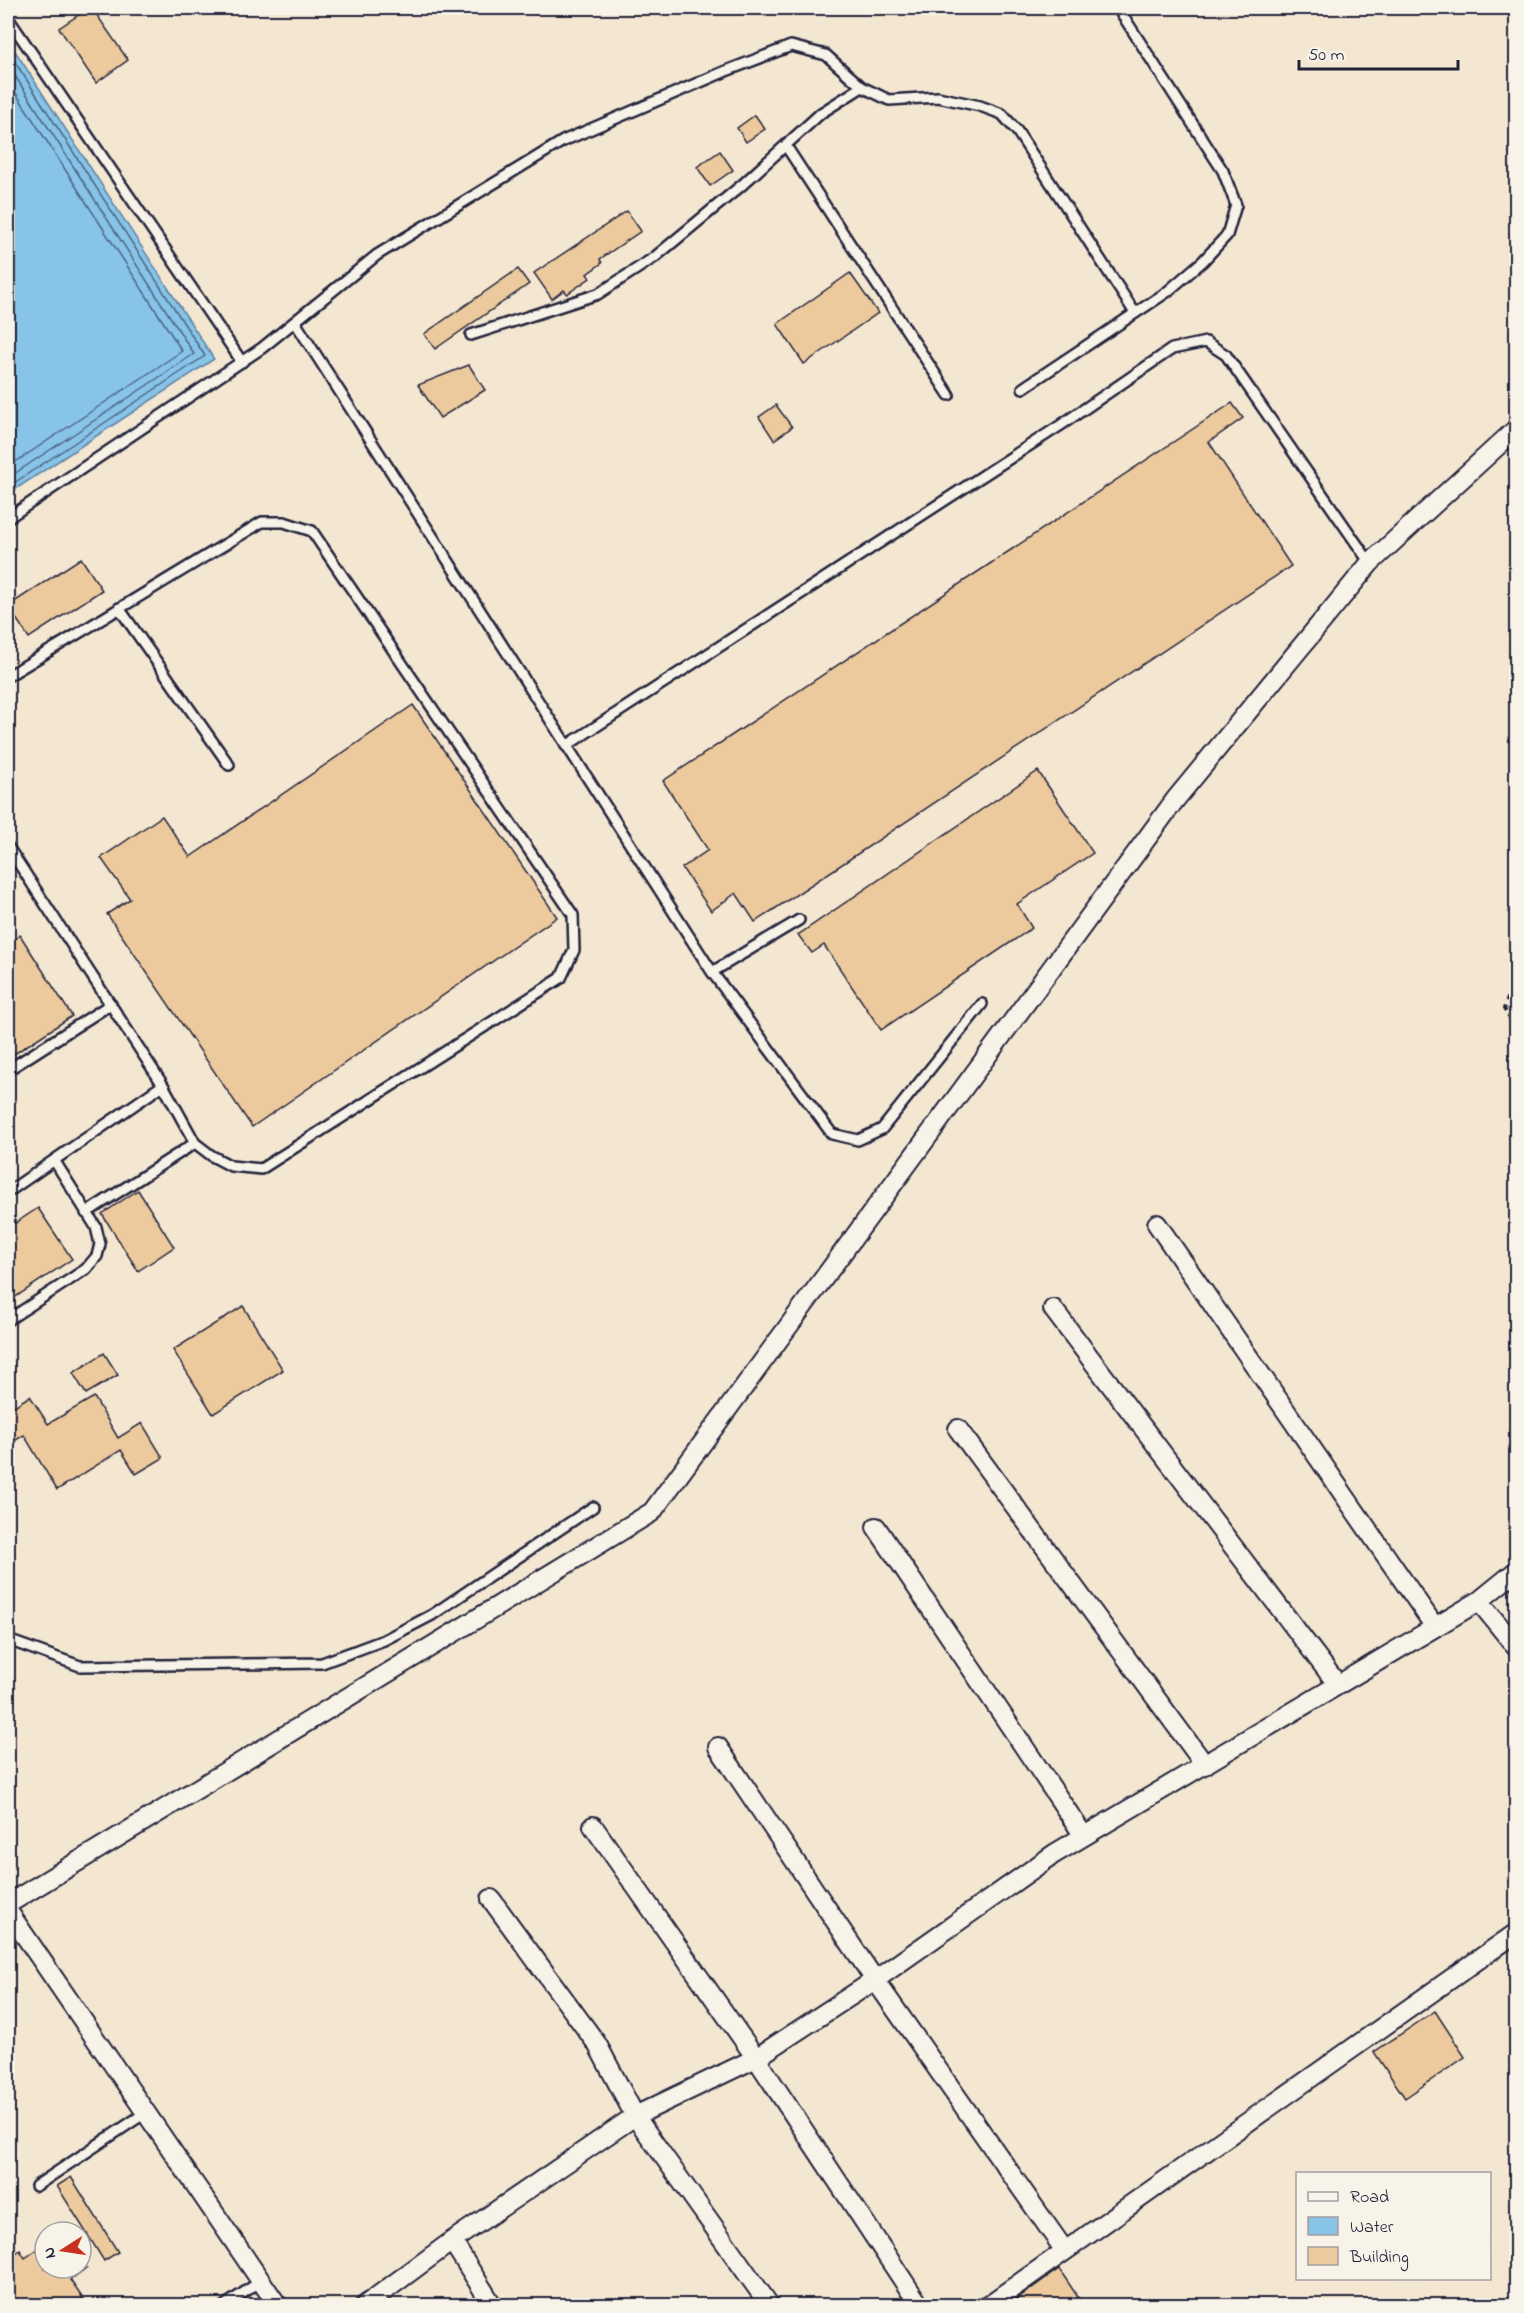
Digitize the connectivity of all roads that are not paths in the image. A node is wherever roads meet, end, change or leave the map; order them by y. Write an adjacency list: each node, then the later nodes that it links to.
1 (1118, 8): 5 (lane)
2 (8, 18): 8 (lane)
3 (862, 87): 4 (lane); 5 (lane); 6 (lane)
4 (786, 146): 7 (lane); 10 (lane)
5 (1136, 312): 9 (lane)
6 (295, 322): 8 (lane); 16 (lane)
7 (471, 335)
8 (242, 362): 12 (lane)
9 (1023, 388)
10 (949, 395)
11 (1516, 429): 13 (street)
12 (8, 518)
13 (1370, 563): 16 (lane); 46 (street)
14 (119, 608): 15 (lane); 17 (lane); 25 (lane)
15 (8, 676)
16 (566, 746): 20 (lane)
17 (230, 765)
18 (8, 847): 21 (lane)
19 (800, 920): 20 (lane)
20 (712, 972): 22 (lane)
21 (111, 1004): 23 (lane); 24 (lane)
22 (982, 1004)
23 (8, 1070)
24 (162, 1084): 25 (lane); 26 (lane)
25 (195, 1143): 28 (lane)
26 (54, 1161): 27 (lane); 28 (lane)
27 (8, 1192)
28 (86, 1213): 31 (lane)
29 (1157, 1224): 37 (street)
30 (1053, 1309): 40 (street)
31 (8, 1320)
32 (957, 1429): 42 (street)
33 (593, 1507): 38 (lane)
34 (876, 1527): 44 (street)
35 (1516, 1571): 36 (street)
36 (1479, 1601): 37 (street); 39 (street)
37 (1435, 1627): 40 (street)
38 (8, 1640)
39 (1516, 1647)
40 (1338, 1685): 42 (street)
41 (718, 1747): 49 (street)
42 (1205, 1765): 44 (street)
43 (593, 1827): 50 (street)
44 (1084, 1836): 49 (street)
45 (491, 1899): 52 (street)
46 (8, 1904)
47 (8, 1911): 51 (street)
48 (1516, 1933): 55 (street)
49 (875, 1980): 50 (street); 55 (street)
50 (756, 2058): 52 (street); 62 (street)
51 (145, 2113): 53 (lane); 56 (street)
52 (635, 2116): 54 (street); 61 (street)
53 (36, 2186)
54 (452, 2241): 59 (street); 60 (street)
55 (1065, 2251): 63 (street)
56 (261, 2281): 57 (lane); 58 (street)
57 (224, 2306)
58 (278, 2306)
59 (364, 2306)
60 (494, 2306)
61 (770, 2306)
62 (921, 2306)
63 (987, 2306)

